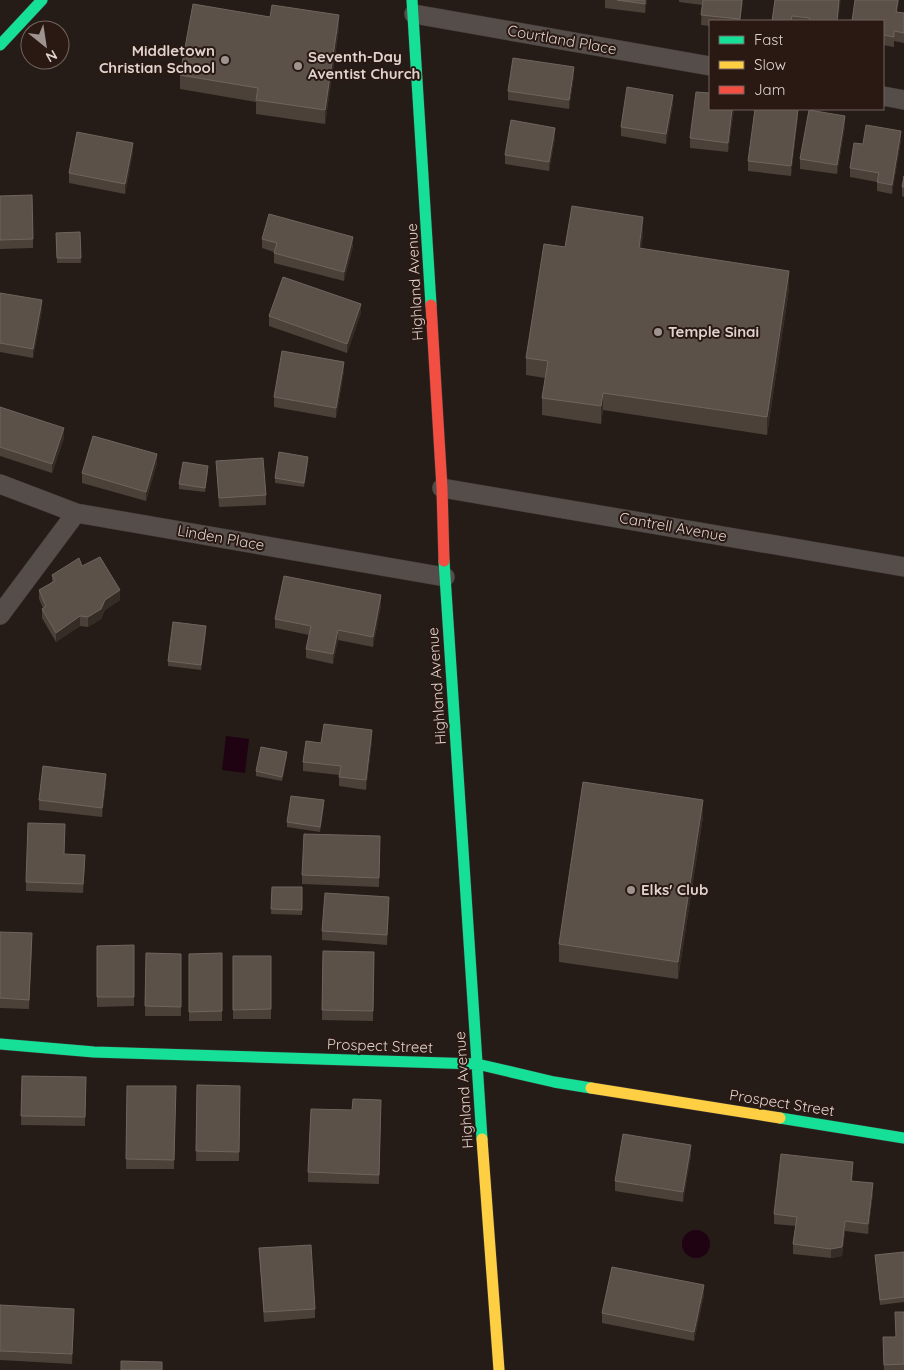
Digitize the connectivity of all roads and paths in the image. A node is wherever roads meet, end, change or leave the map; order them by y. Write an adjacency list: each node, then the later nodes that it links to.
1 (42, 0): 3 (street)
2 (413, 7): 4 (street, Courtland Place); 8 (street, Highland Avenue)
3 (0, 45)
4 (709, 66)
5 (884, 96): 6 (street)
6 (904, 100)
7 (0, 484): 9 (street, Linden Place)
8 (442, 488): 10 (street, Cantrell Avenue); 11 (street, Highland Avenue)
9 (76, 513): 11 (street, Linden Place); 12 (street)
10 (904, 567)
11 (445, 577): 14 (street, Highland Avenue)
12 (0, 615)
13 (0, 1044): 14 (street, Prospect Street)
14 (477, 1064): 15 (street, Prospect Street); 16 (street, Highland Avenue)
15 (904, 1138)
16 (499, 1370)

